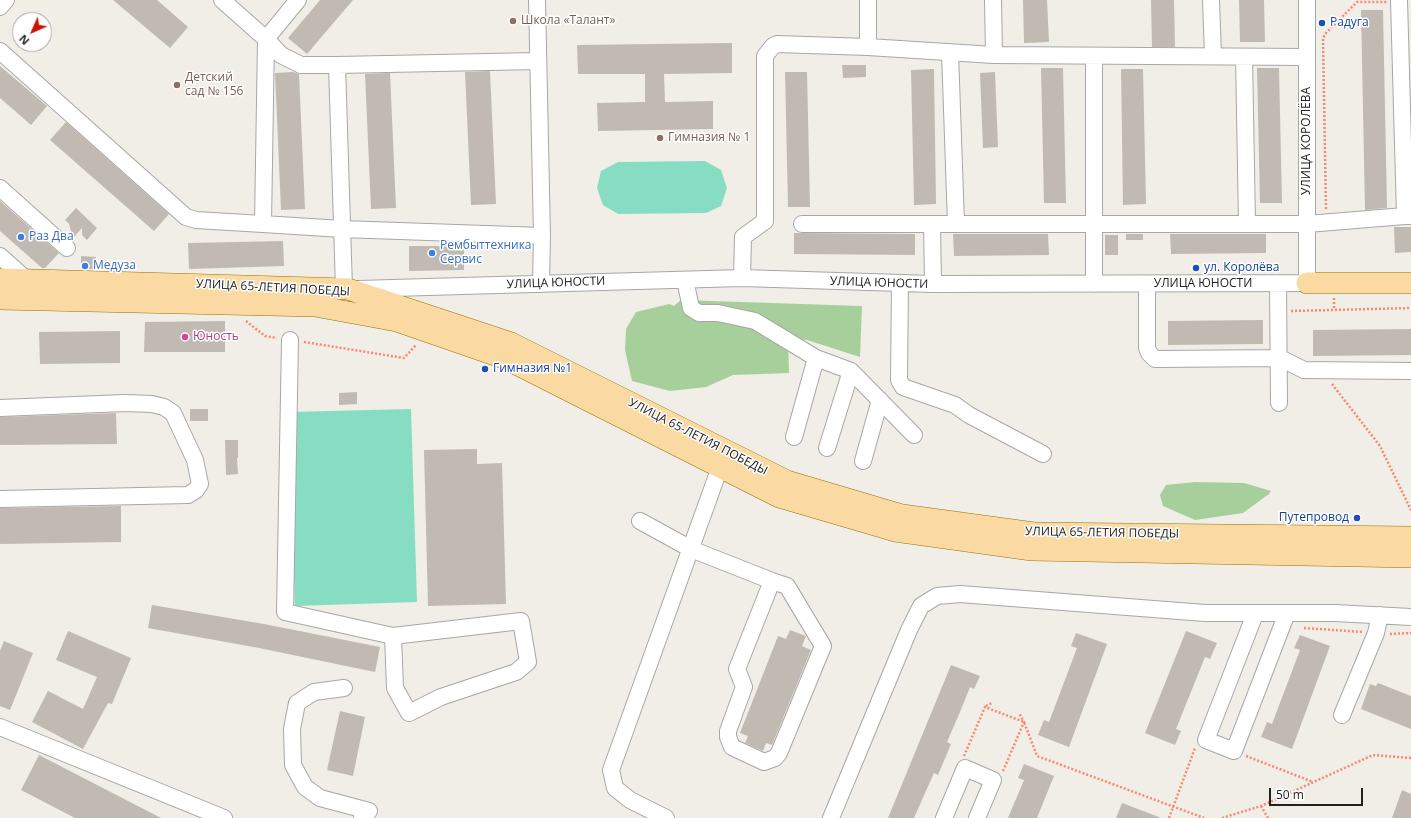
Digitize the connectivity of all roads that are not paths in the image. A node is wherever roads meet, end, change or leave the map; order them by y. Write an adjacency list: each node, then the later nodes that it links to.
1 (6, 0): 10 (street)
2 (222, 0): 11 (street)
3 (298, 0): 11 (street)
4 (537, 0): 20 (street)
5 (868, 0): 12 (street)
6 (993, 0): 15 (street)
7 (1211, 0): 17 (street)
8 (1307, 0): 19 (street, УЛИЦА КОРОЛЁВА)
9 (1399, 1): 23 (street)
10 (0, 7)
11 (266, 39): 21 (street); 26 (street)
12 (868, 47): 14 (street); 35 (street)
13 (0, 51): 26 (street)
14 (950, 52): 15 (street); 28 (street)
15 (994, 55): 16 (street)
16 (1094, 56): 17 (street); 24 (street)
17 (1213, 56): 18 (street)
18 (1244, 57): 19 (street); 25 (street)
19 (1307, 57): 29 (street, УЛИЦА КОРОЛЁВА)
20 (538, 61): 21 (street); 32 (street)
21 (337, 65): 31 (street)
22 (0, 188): 33 (street)
23 (1408, 216): 29 (street)
24 (1094, 223): 25 (street); 28 (street); 44 (street)
25 (1247, 223): 29 (street)
26 (263, 224): 31 (street)
27 (802, 224): 30 (street)
28 (956, 224): 30 (street)
29 (1307, 224): 40 (street, УЛИЦА КОРОЛЁВА)
30 (932, 225): 43 (street)
31 (342, 229): 32 (street); 47 (street)
32 (542, 236): 42 (street)
33 (67, 248)
34 (0, 256): 37 (street)
35 (742, 278): 38 (street, УЛИЦА ЮНОСТИ); 39 (street, УЛИЦА ЮНОСТИ)
36 (0, 279): 37 (main road, УЛИЦА 65-ЛЕТИЯ ПОБЕДЫ)
37 (27, 280): 47 (main road, УЛИЦА 65-ЛЕТИЯ ПОБЕДЫ)
38 (685, 280): 42 (street, УЛИЦА ЮНОСТИ); 50 (street)
39 (900, 283): 43 (street, УЛИЦА ЮНОСТИ); 60 (street)
40 (1307, 283): 41 (main road, УЛИЦА ЮНОСТИ); 46 (street, УЛИЦА ЮНОСТИ)
41 (1411, 283)
42 (541, 284): 47 (street, УЛИЦА ЮНОСТИ)
43 (933, 284): 44 (street, УЛИЦА ЮНОСТИ)
44 (1094, 284): 45 (street, УЛИЦА ЮНОСТИ)
45 (1147, 284): 46 (street, УЛИЦА ЮНОСТИ); 51 (street)
46 (1278, 284): 51 (street)
47 (346, 289): 65 (main road, УЛИЦА 65-ЛЕТИЯ ПОБЕДЫ)
48 (0, 299): 62 (main road, УЛИЦА 65-ЛЕТИЯ ПОБЕДЫ)
49 (290, 340): 73 (street)
50 (816, 358): 52 (street); 58 (street)
51 (1280, 358): 53 (street); 55 (street)
52 (851, 371): 54 (street); 59 (street)
53 (1411, 372)
54 (880, 400): 57 (street); 61 (street)
55 (1279, 403)
56 (0, 408): 63 (street)
57 (914, 435)
58 (794, 436)
59 (827, 448)
60 (1043, 454)
61 (863, 461)
62 (720, 467): 66 (street); 67 (main road, УЛИЦА 65-ЛЕТИЯ ПОБЕДЫ)
63 (0, 499)
64 (640, 521): 66 (street)
65 (1411, 537)
66 (691, 549): 68 (street); 79 (street)
67 (1411, 557)
68 (772, 581): 68 (street)
69 (1287, 613): 70 (street); 70 (street); 71 (street)
70 (1255, 614): 80 (street)
71 (1380, 615): 72 (street); 75 (street)
72 (1411, 617)
73 (393, 636): 73 (street)
74 (344, 688): 78 (street)
75 (1342, 715)
76 (0, 727): 77 (street)
77 (224, 818)
78 (362, 818)
79 (666, 818)
80 (831, 818)
81 (944, 818): 82 (street)
82 (977, 818)

